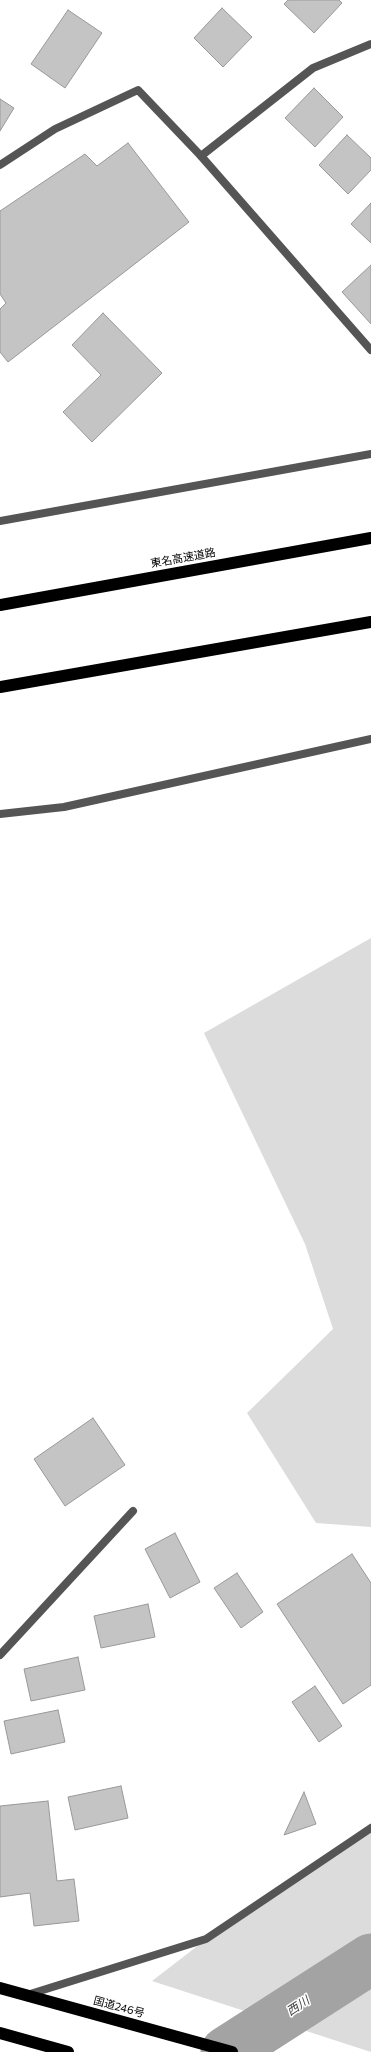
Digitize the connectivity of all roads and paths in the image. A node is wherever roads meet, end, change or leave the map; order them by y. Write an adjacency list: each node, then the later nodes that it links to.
1 (371, 44): 2 (street)
2 (201, 156): 3 (street); 4 (street)
3 (0, 165)
4 (371, 350)
5 (371, 454): 6 (street)
6 (0, 521)
7 (371, 538): 8 (highway, 東名高速道路)
8 (0, 605)
9 (371, 622): 10 (highway)
10 (0, 686)
11 (371, 739): 12 (street)
12 (0, 814)
13 (133, 1511): 14 (street)
14 (0, 1655)
15 (371, 1828): 17 (street)
16 (0, 1988): 17 (highway, 国道246号)
17 (26, 1995): 20 (highway, 国道246号)
18 (0, 2033): 19 (highway)
19 (68, 2052)
20 (232, 2052)

